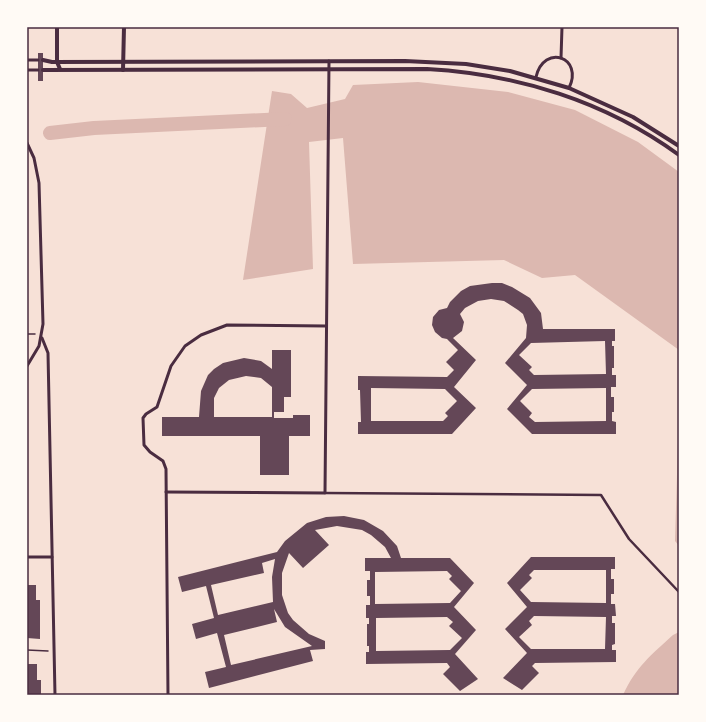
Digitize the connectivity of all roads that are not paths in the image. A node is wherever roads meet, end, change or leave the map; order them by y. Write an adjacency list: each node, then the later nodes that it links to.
1 (57, 27): 9 (street)
2 (124, 27): 10 (street)
3 (562, 27): 4 (street)
4 (561, 58): 17 (street); 18 (street)
5 (27, 60): 6 (street)
6 (38, 60)
7 (43, 60): 9 (street)
8 (329, 61): 10 (street); 16 (street); 17 (street)
9 (57, 62): 10 (street); 11 (street)
10 (124, 62): 15 (street)
11 (60, 69): 14 (street); 15 (street)
12 (27, 70): 13 (street)
13 (38, 70)
14 (43, 70)
15 (123, 70): 16 (street)
16 (328, 70): 21 (street); 22 (street)
17 (536, 77): 18 (street)
18 (569, 88): 20 (street)
19 (27, 143): 23 (street)
20 (679, 146)
21 (679, 154)
22 (326, 326): 25 (street); 26 (street)
23 (42, 336): 24 (street); 28 (street)
24 (27, 366)
25 (166, 492): 26 (street); 31 (street)
26 (325, 493): 29 (street)
27 (27, 557): 28 (street)
28 (52, 557): 30 (street)
29 (679, 592)
30 (55, 695)
31 (168, 695)

